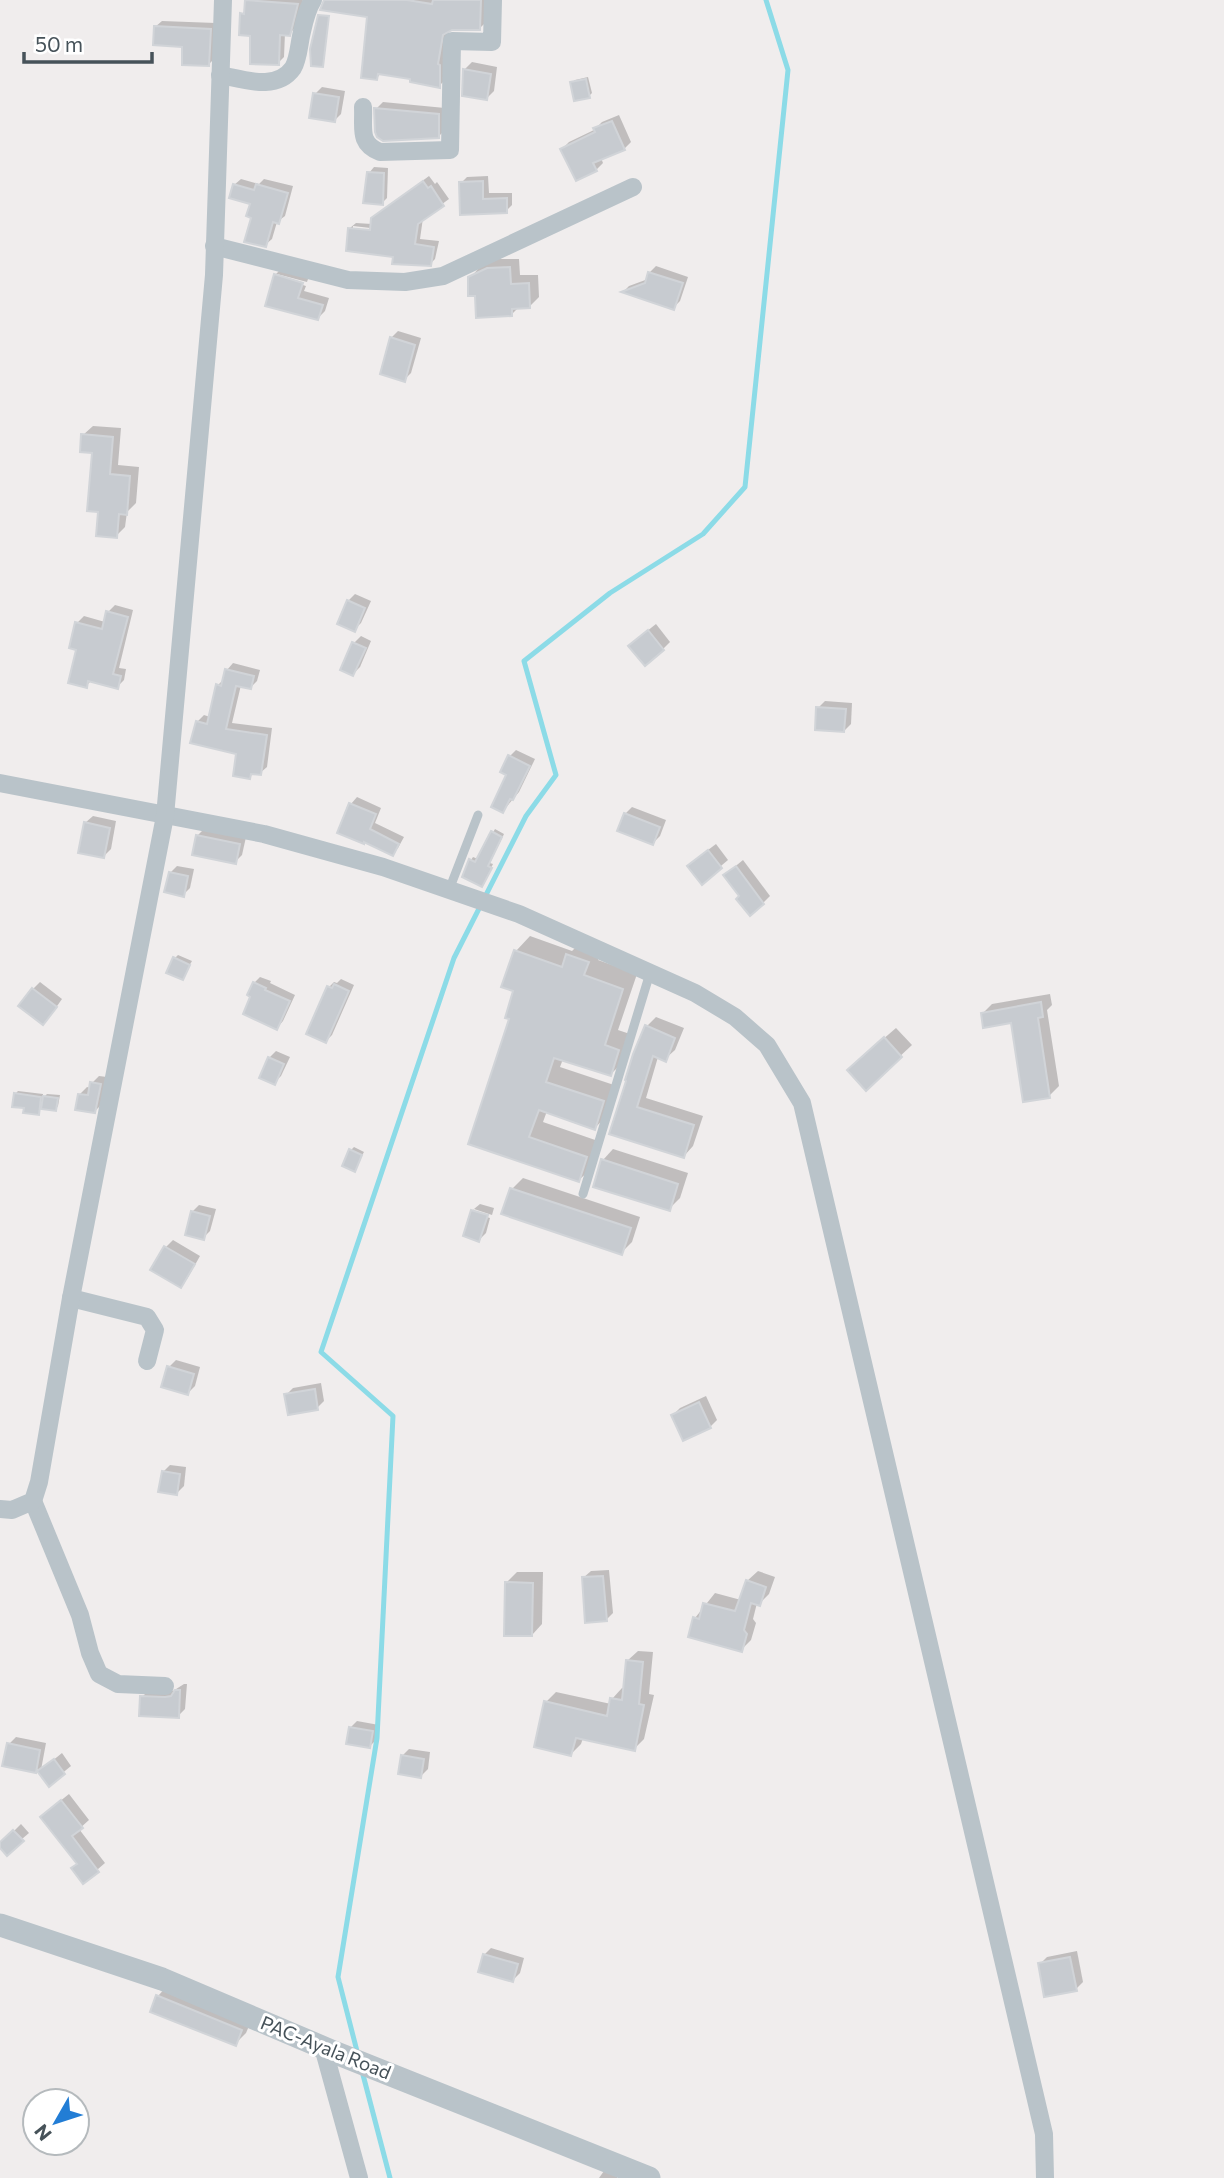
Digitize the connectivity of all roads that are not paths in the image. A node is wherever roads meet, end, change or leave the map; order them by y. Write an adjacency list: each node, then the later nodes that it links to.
1 (223, 0): 4 (street)
2 (313, 0): 4 (street)
3 (493, 0): 5 (street)
4 (220, 75): 7 (street)
5 (363, 107)
6 (633, 187): 7 (street)
7 (214, 246): 10 (street)
8 (0, 783): 10 (street)
9 (478, 815): 11 (lane)
10 (165, 816): 11 (street); 14 (street)
11 (449, 890): 12 (street)
12 (650, 973): 13 (lane); 23 (street)
13 (583, 1194)
14 (71, 1298): 15 (street); 16 (street)
15 (147, 1361)
16 (33, 1501): 17 (street); 18 (street)
17 (0, 1509)
18 (165, 1686)
19 (0, 1925): 20 (street, PAC-Ayala Road)
20 (330, 2050): 21 (street); 22 (street, PAC-Ayala Road)
21 (359, 2178)
22 (649, 2178)
23 (1045, 2178)

